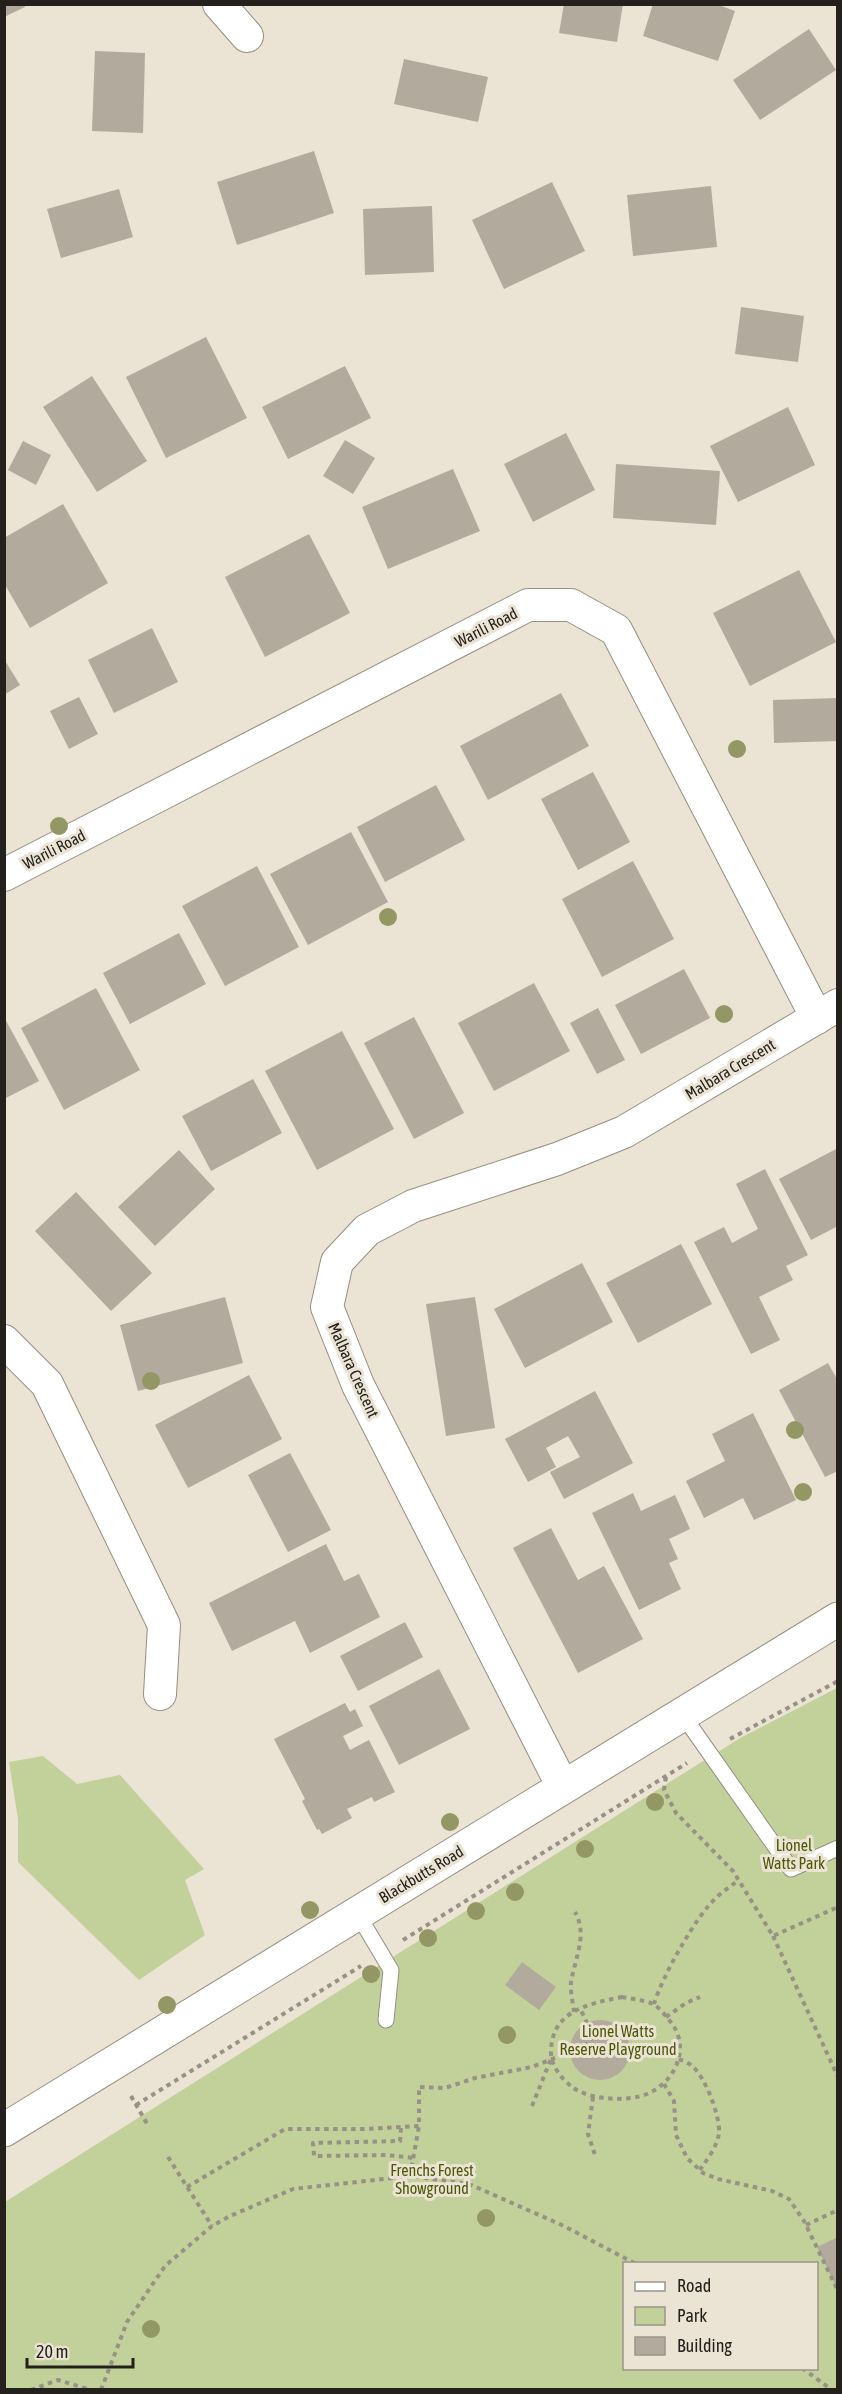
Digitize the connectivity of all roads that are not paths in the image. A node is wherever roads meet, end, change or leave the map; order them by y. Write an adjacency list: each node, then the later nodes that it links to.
1 (219, 4): 2 (street)
2 (247, 36)
3 (4, 875): 4 (street, Warili Road)
4 (827, 1012): 9 (street, Malbara Crescent)
5 (4, 1341): 7 (street)
6 (837, 1619): 8 (street, Blackbutts Road)
7 (160, 1694)
8 (682, 1714): 9 (street, Blackbutts Road); 10 (lane)
9 (563, 1787): 11 (street, Blackbutts Road)
10 (837, 1848)
11 (357, 1913): 12 (lane); 13 (street, Blackbutts Road)
12 (386, 2020)
13 (4, 2130)

